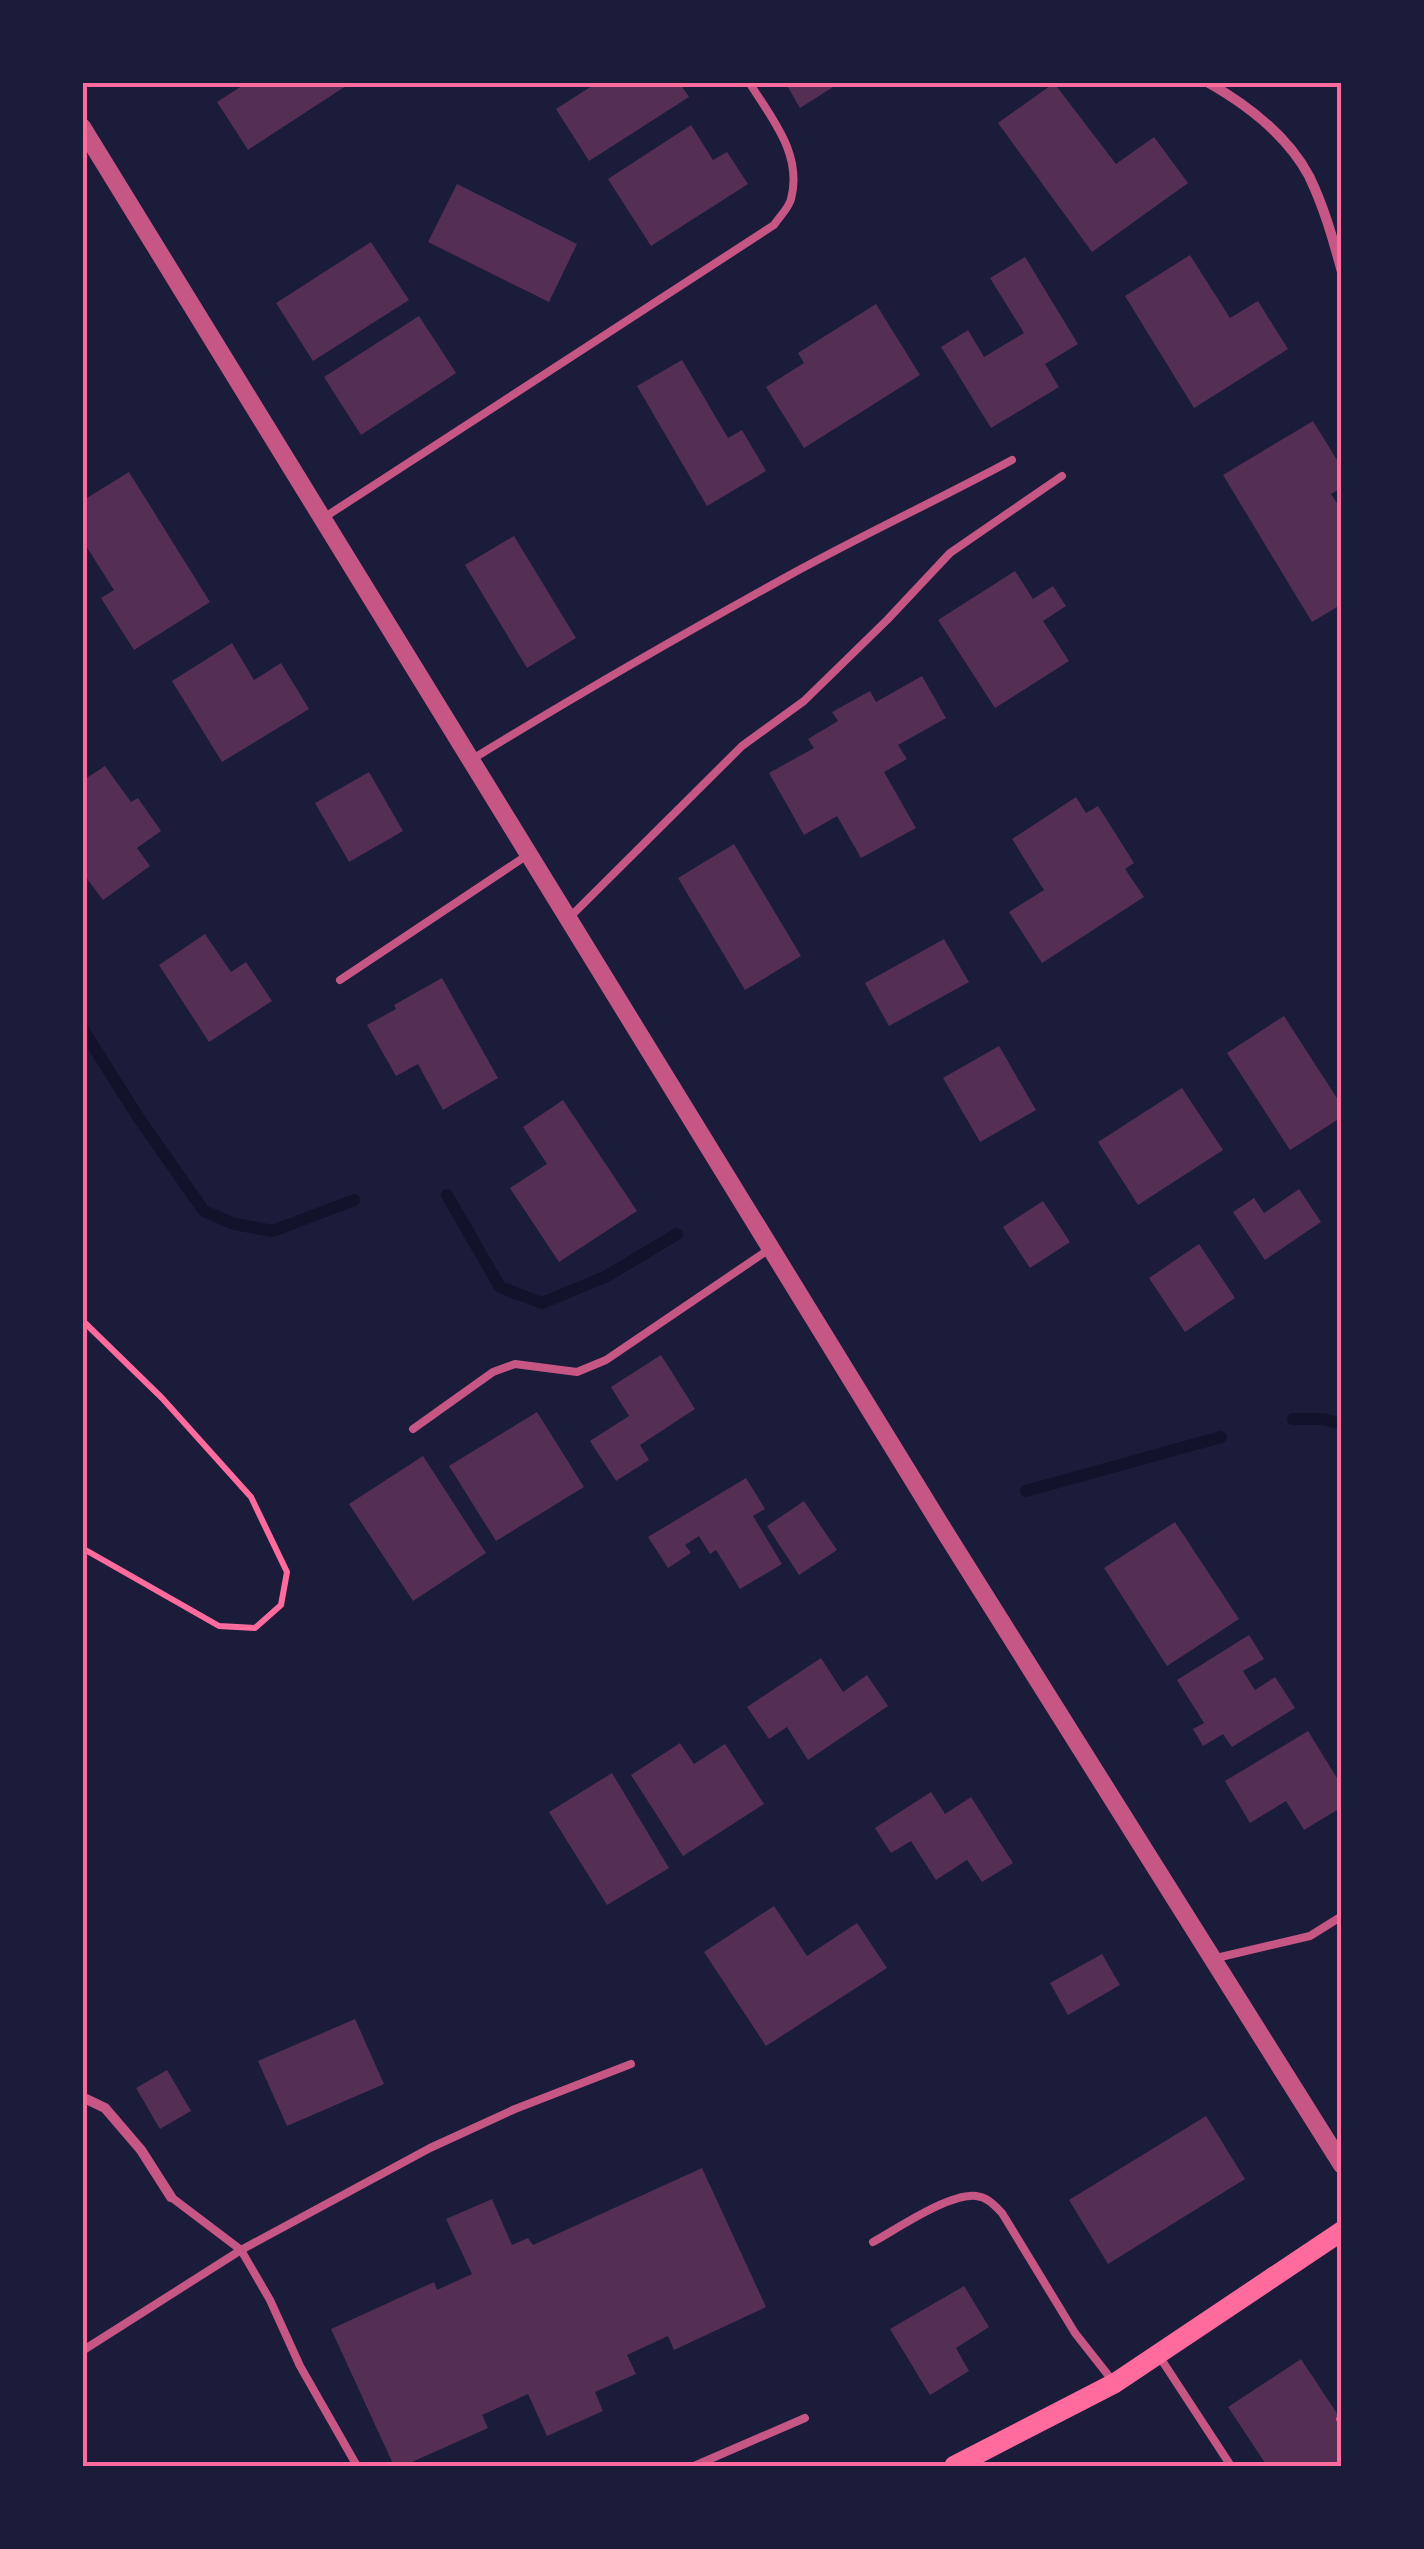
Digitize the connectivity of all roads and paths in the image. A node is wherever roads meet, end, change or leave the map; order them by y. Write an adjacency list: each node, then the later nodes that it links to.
1 (749, 82): 7 (lane)
2 (1207, 82): 4 (street)
3 (82, 127): 7 (street)
4 (1342, 272)
5 (1012, 460): 8 (lane)
6 (1062, 476): 10 (lane)
7 (322, 518): 8 (street)
8 (471, 760): 9 (street)
9 (529, 854): 10 (street); 11 (lane)
10 (568, 919): 12 (street)
11 (340, 980)
12 (771, 1248): 14 (lane); 17 (street)
13 (82, 1320): 15 (path)
14 (412, 1429)
15 (82, 1548)
16 (1342, 1916): 17 (lane)
17 (1212, 1959): 20 (street)
18 (631, 2064): 24 (lane)
19 (82, 2097): 21 (street)
20 (1342, 2165)
21 (172, 2196): 24 (lane)
22 (1342, 2231): 26 (main road)
23 (873, 2242): 27 (lane)
24 (241, 2250): 25 (lane); 29 (lane)
25 (82, 2350)
26 (1159, 2356): 27 (main road); 32 (lane)
27 (1115, 2383): 31 (main road)
28 (804, 2418): 30 (lane)
29 (357, 2466)
30 (694, 2466)
31 (954, 2466)
32 (1231, 2466)

